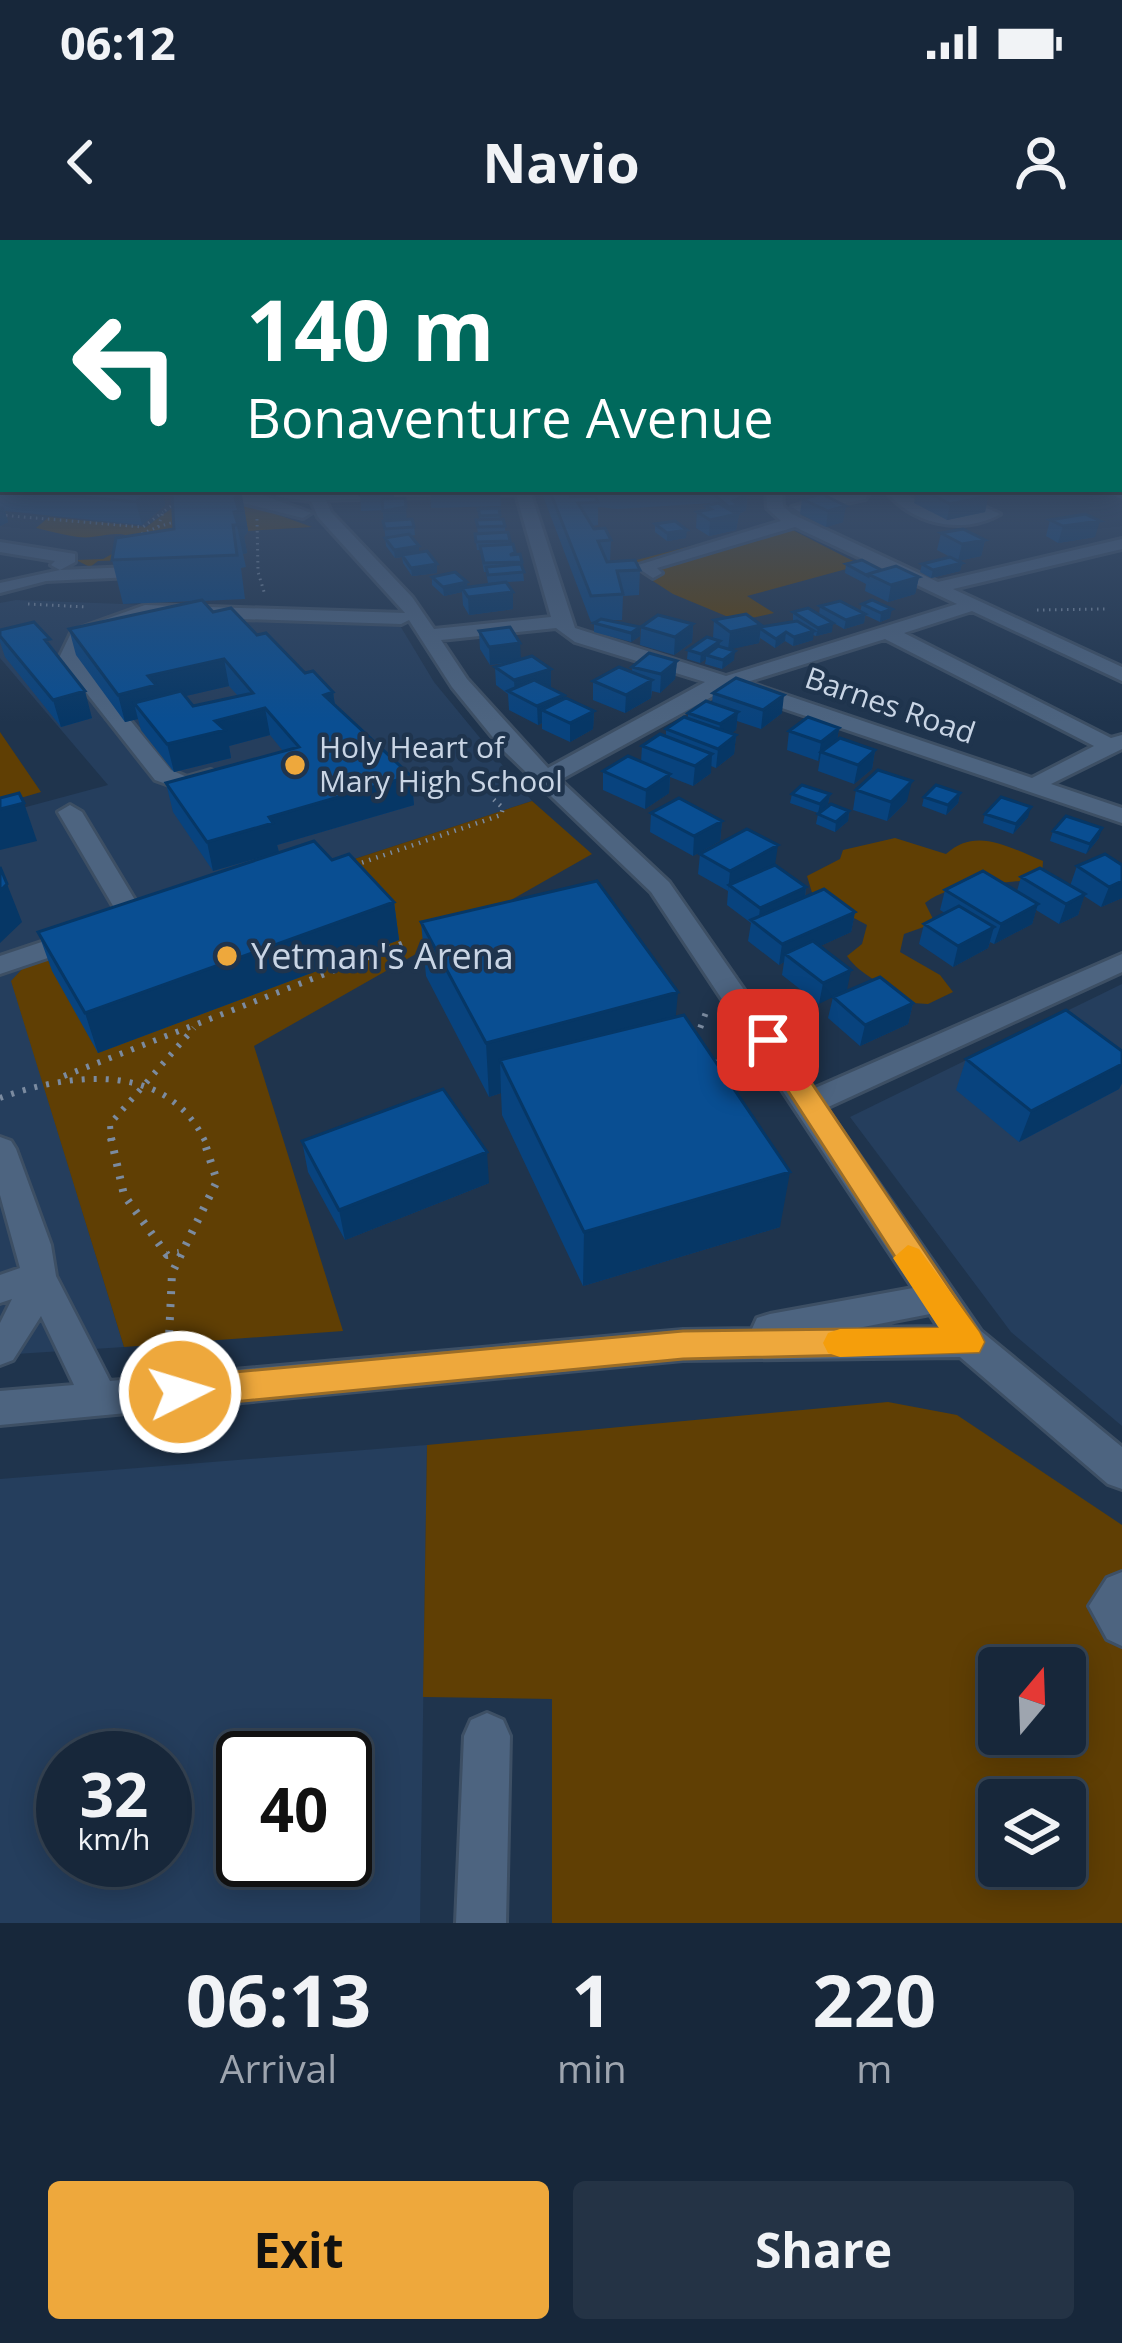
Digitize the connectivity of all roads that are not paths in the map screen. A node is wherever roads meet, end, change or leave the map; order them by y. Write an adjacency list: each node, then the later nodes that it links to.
1 (59, 566): 9 (street)
2 (374, 566): 18 (street)
3 (545, 566): 14 (street)
4 (645, 566): 8 (street)
5 (892, 566): 11 (street)
6 (1030, 566): 11 (street)
7 (183, 570): 9 (street)
8 (653, 573)
9 (46, 576): 10 (street)
10 (0, 588)
11 (934, 588): 12 (street)
12 (971, 606): 16 (street); 19 (street)
13 (401, 618): 15 (street)
14 (562, 622): 18 (street); 20 (street, Barnes Road)
15 (86, 631): 17 (street); 22 (street)
16 (885, 631): 20 (street); 21 (street)
17 (56, 632)
18 (431, 635): 23 (street)
19 (1122, 675)
20 (725, 681): 23 (street); 24 (street, Barnes Road)
21 (1116, 743): 24 (street)
22 (228, 773)
23 (545, 779): 29 (street)
24 (1034, 788): 26 (street, Barnes Road)
25 (70, 812): 28 (street)
26 (1122, 817)
27 (1122, 962): 29 (street)
28 (0, 965)
29 (811, 1102): 33 (street)
30 (0, 1149): 31 (street)
31 (39, 1276): 32 (street); 36 (street); 37 (street)
32 (0, 1289)
33 (935, 1299): 34 (street); 35 (street)
34 (968, 1342): 35 (street); 39 (street)
35 (683, 1345): 37 (street)
36 (0, 1349)
37 (100, 1400): 38 (street)
38 (0, 1408)
39 (1122, 1471)
40 (1122, 1593): 41 (street)
41 (1122, 1624)
42 (487, 1736): 43 (street)
43 (481, 1923)

